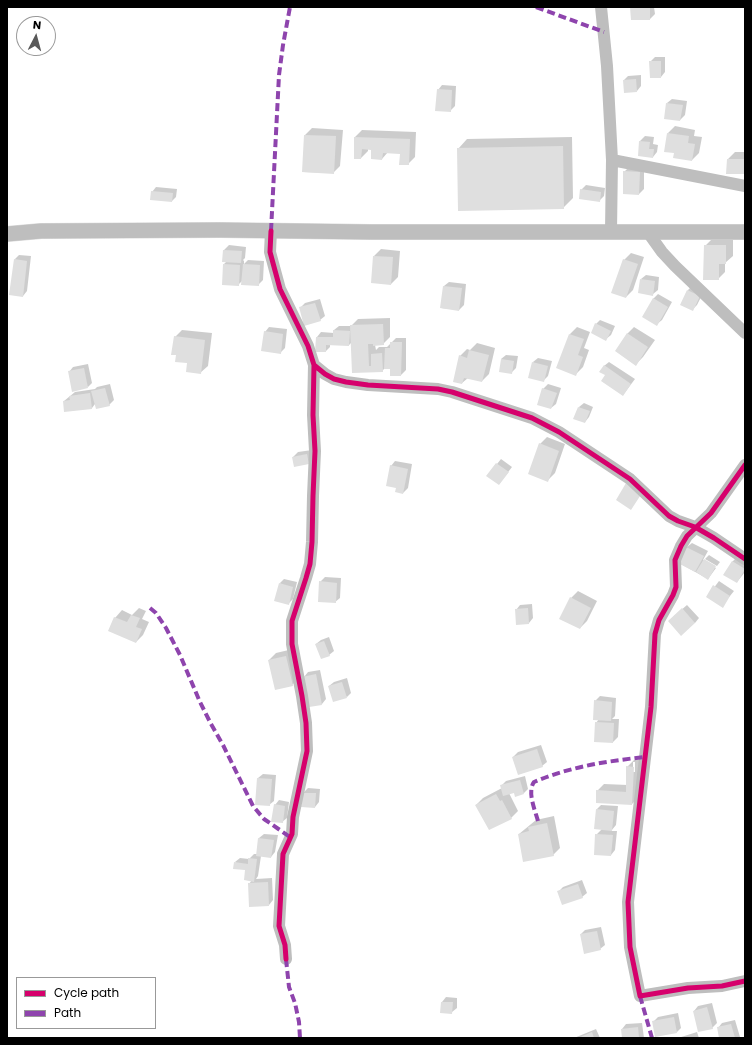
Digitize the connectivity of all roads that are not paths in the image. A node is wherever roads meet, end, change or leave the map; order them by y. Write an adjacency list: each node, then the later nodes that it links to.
1 (601, 7): 2 (street)
2 (612, 160): 3 (street); 5 (street)
3 (745, 186)
4 (271, 231): 5 (main road); 8 (main road); 10 (street)
5 (611, 231): 6 (main road)
6 (648, 231): 7 (main road); 9 (street)
7 (745, 232)
8 (7, 234)
9 (745, 333)
10 (314, 365): 12 (street); 14 (street)
11 (745, 465): 12 (street)
12 (695, 527): 13 (street); 15 (street)
13 (745, 559)
14 (286, 959)
15 (745, 981)

